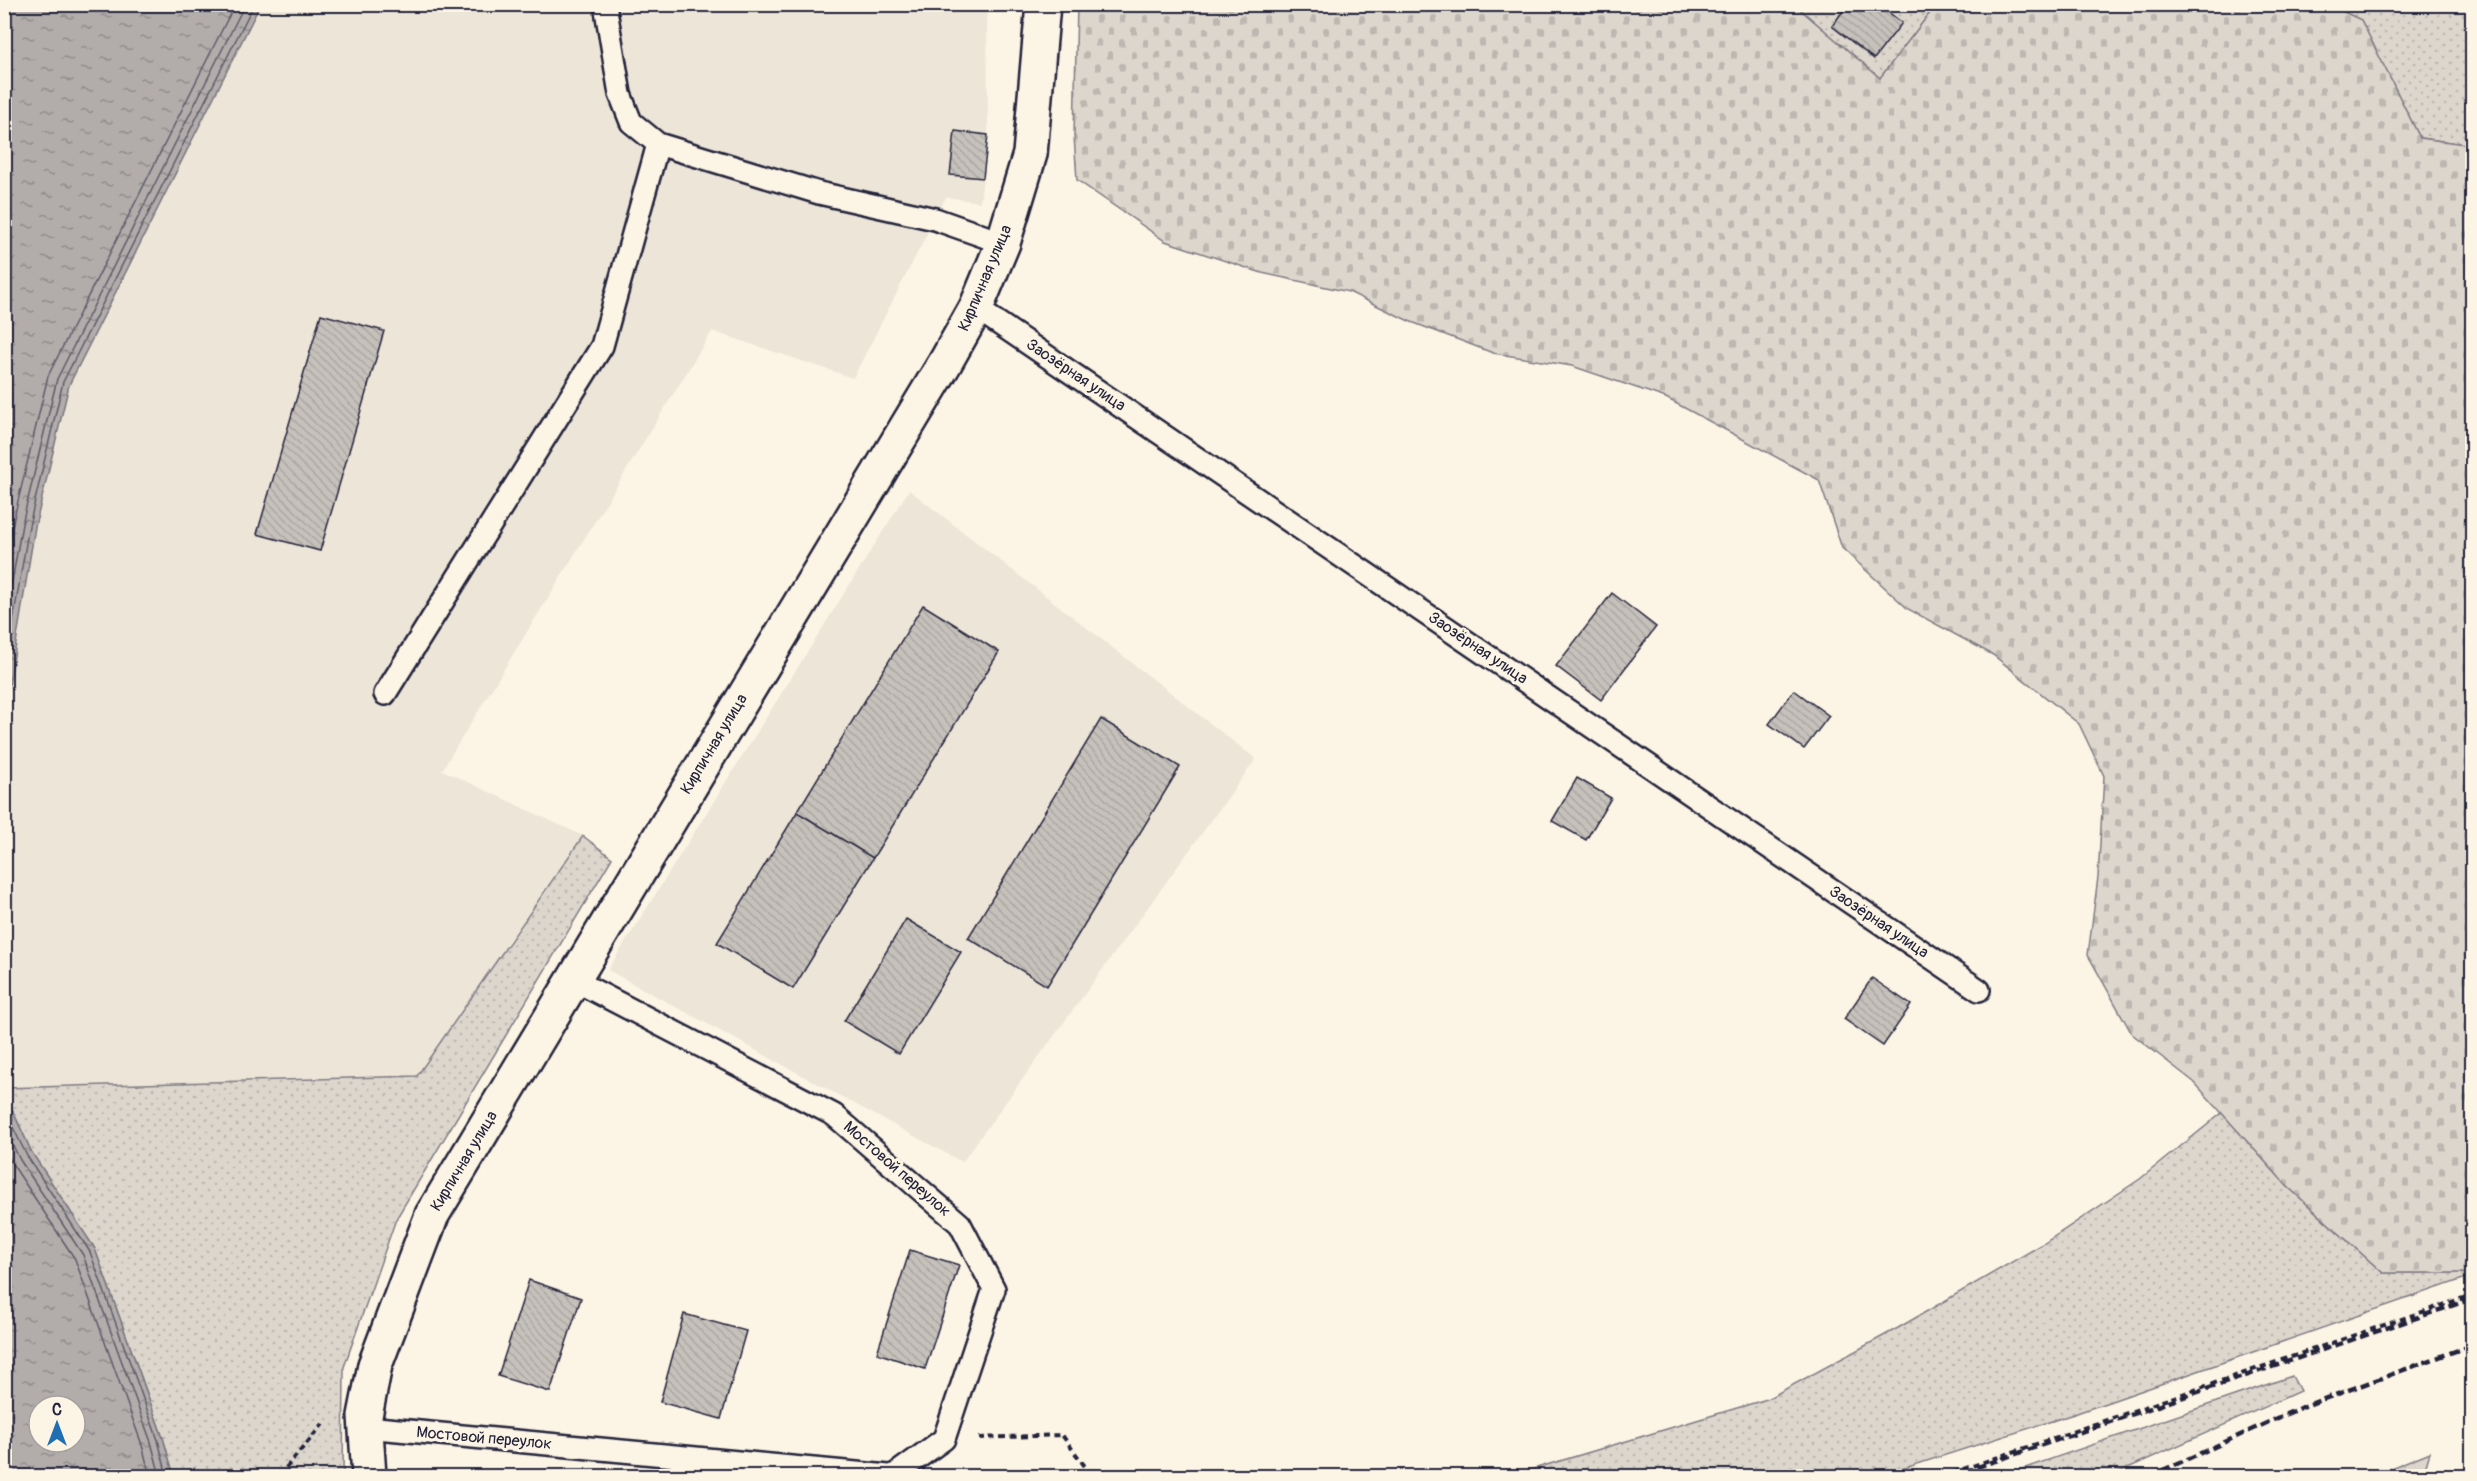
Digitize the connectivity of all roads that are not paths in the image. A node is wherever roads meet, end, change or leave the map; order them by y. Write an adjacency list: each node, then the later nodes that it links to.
1 (605, 4): 3 (lane)
2 (1043, 4): 4 (street, Кирпичная улица)
3 (658, 144): 4 (lane); 6 (lane)
4 (1003, 243): 5 (street, Кирпичная улица)
5 (976, 308): 7 (street, Кирпичная улица); 8 (lane, Заозёрная улица)
6 (385, 694)
7 (572, 979): 9 (street, Кирпичная улица); 11 (lane, Мостовой переулок)
8 (1979, 990)
9 (366, 1427): 10 (street, Кирпичная улица); 11 (lane, Мостовой переулок)
10 (369, 1476)
11 (891, 1476)

